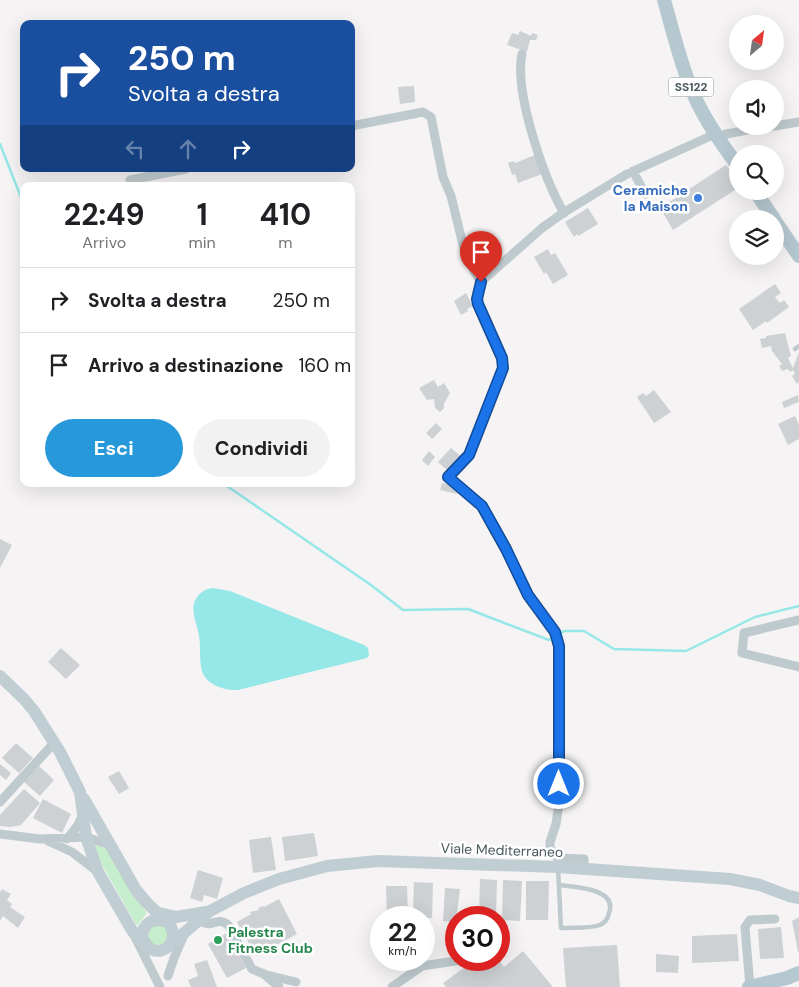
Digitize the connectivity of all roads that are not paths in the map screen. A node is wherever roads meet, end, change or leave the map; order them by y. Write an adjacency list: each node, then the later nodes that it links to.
1 (664, 0): 7 (main road, SS122)
2 (522, 54): 13 (street)
3 (799, 122): 4 (street)
4 (784, 124)
5 (355, 125): 16 (street)
6 (729, 133): 7 (street)
7 (717, 136): 8 (main road, SS122); 9 (street)
8 (729, 153)
9 (633, 171): 12 (street); 13 (street)
10 (170, 172): 11 (street)
11 (130, 180)
12 (646, 194)
13 (564, 213): 16 (street)
14 (784, 234): 15 (main road)
15 (799, 256)
16 (481, 282): 30 (street)
17 (799, 620): 18 (street)
18 (799, 667)
19 (0, 676): 20 (street)
20 (54, 743): 21 (street); 22 (street)
21 (80, 792): 23 (street); 28 (street)
22 (0, 802)
23 (82, 813): 25 (street); 27 (street)
24 (0, 834): 26 (street)
25 (86, 837): 27 (street); 28 (street); 31 (street)
26 (40, 839): 27 (street); 31 (street)
27 (67, 839)
28 (110, 845): 35 (street)
29 (558, 867): 30 (street, Viale Mediterraneo); 32 (lane); 34 (street, Viale Mediterraneo)
30 (584, 868): 33 (street, Viale Mediterraneo)
31 (98, 872): 38 (street)
32 (559, 885): 32 (lane)
33 (799, 898)
34 (210, 911): 35 (street, Viale Mediterraneo); 37 (street, Viale Mediterraneo)
35 (161, 917): 40 (street); 41 (street)
36 (775, 918): 53 (street)
37 (199, 919): 39 (street, Viale Mediterraneo); 45 (street)
38 (133, 932): 40 (street); 43 (street)
39 (186, 932): 41 (street, Viale Mediterraneo); 46 (street)
40 (145, 944): 41 (street); 43 (street)
41 (170, 945): 46 (street)
42 (445, 963): 52 (street)
43 (151, 969): 49 (street)
44 (799, 973): 48 (main road)
45 (264, 974): 47 (street); 51 (street)
46 (168, 976): 50 (street)
47 (296, 982)
48 (780, 983): 53 (main road)
49 (160, 987)
50 (169, 987)
51 (279, 987)
52 (392, 987)
53 (750, 987)

